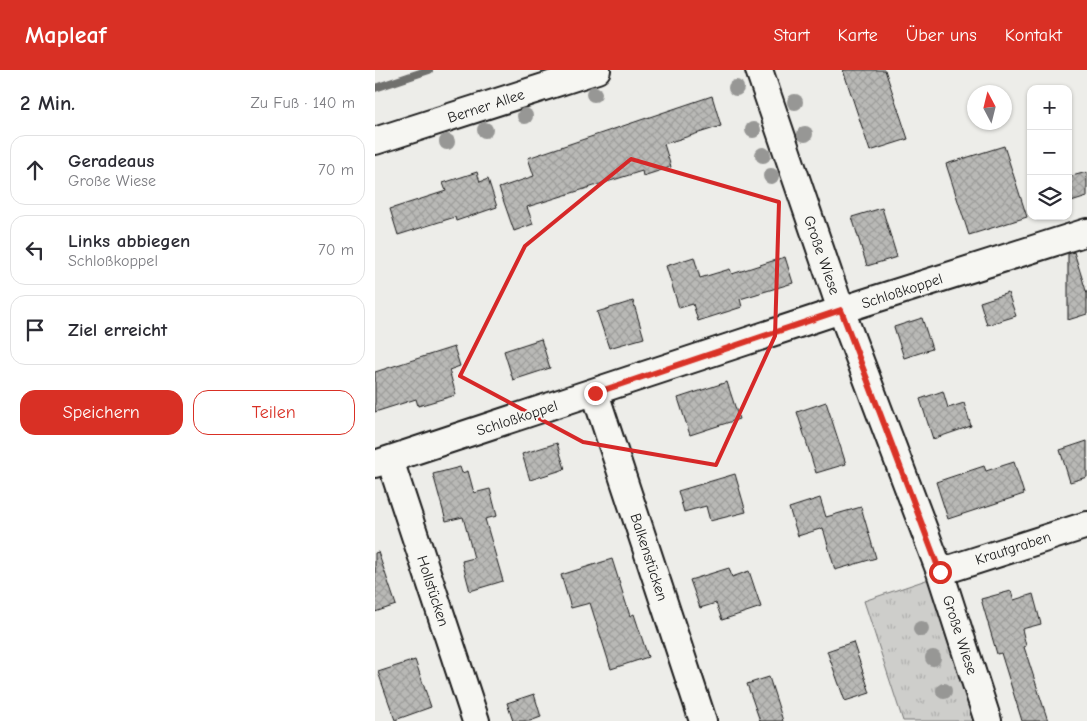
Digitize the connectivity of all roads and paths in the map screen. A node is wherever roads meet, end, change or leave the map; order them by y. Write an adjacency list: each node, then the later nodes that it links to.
1 (597, 70): 3 (street, Berner Allee)
2 (759, 70): 5 (street, Große Wiese)
3 (375, 141)
4 (1087, 232): 5 (street, Schloßkoppel)
5 (841, 310): 6 (street, Schloßkoppel); 9 (street, Große Wiese)
6 (595, 393): 7 (street, Schloßkoppel); 11 (street, Balkenstücken)
7 (382, 462): 10 (street, Hollstücken)
8 (1087, 525): 9 (street, Krautgraben)
9 (940, 572): 12 (street, Große Wiese)
10 (476, 721)
11 (703, 721)
12 (988, 721)

